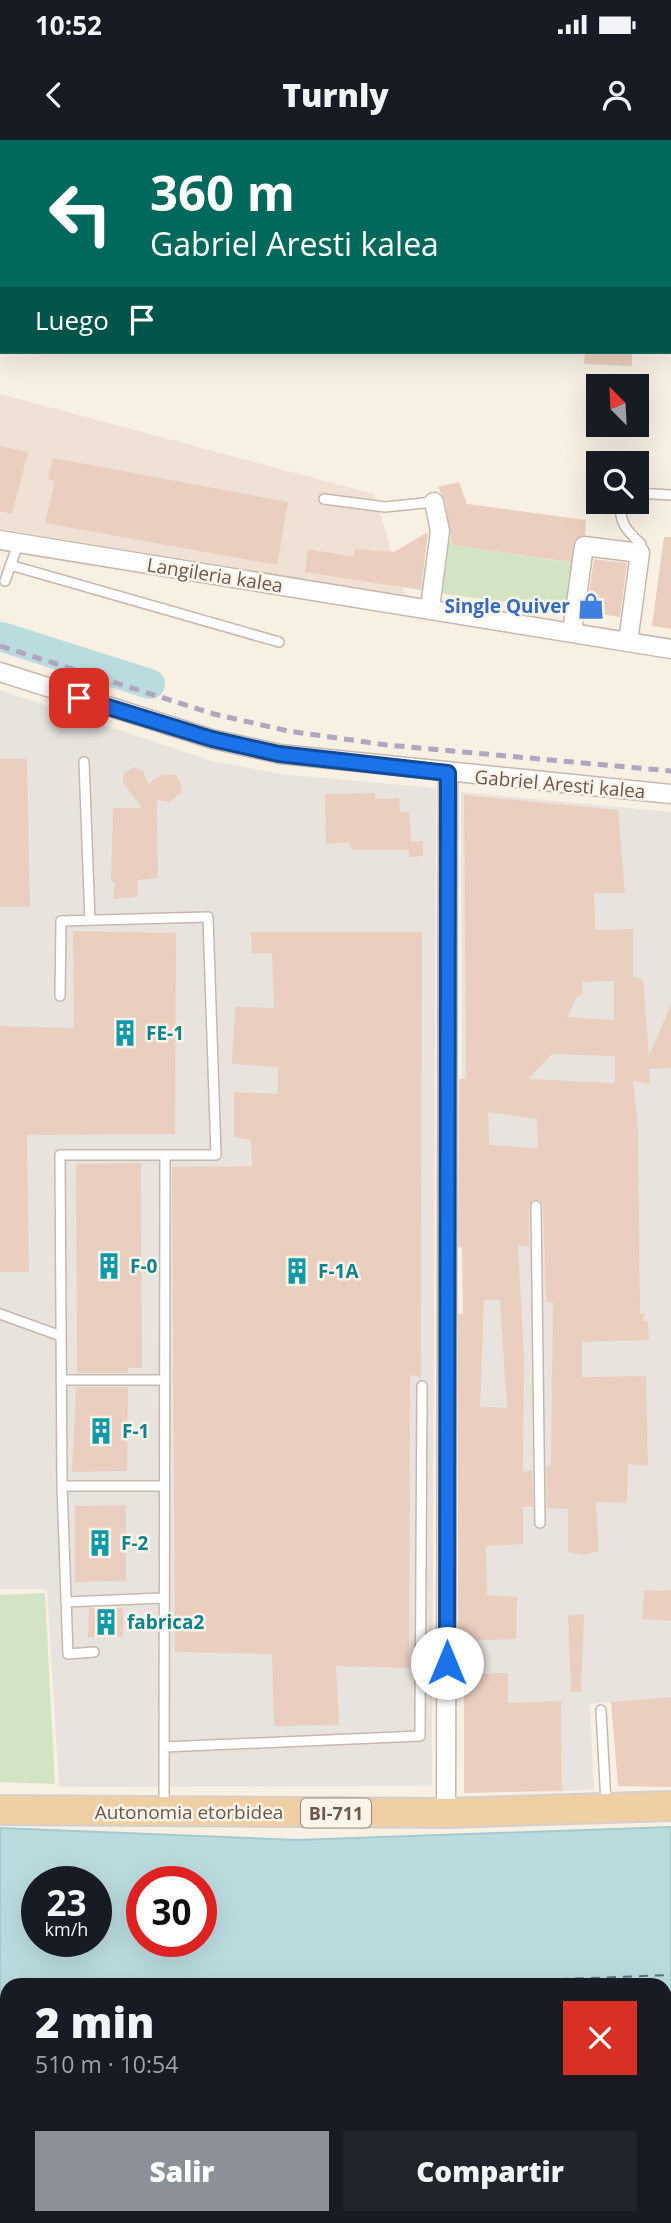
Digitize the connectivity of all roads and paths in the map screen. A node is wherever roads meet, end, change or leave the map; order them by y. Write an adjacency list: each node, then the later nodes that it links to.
1 (649, 494): 2 (lane)
2 (671, 495)
3 (324, 499): 4 (lane)
4 (434, 502): 10 (street)
5 (620, 514): 7 (lane)
6 (9, 542): 8 (lane); 10 (street, Langileria kalea)
7 (640, 553): 11 (street); 13 (street)
8 (10, 565): 9 (lane); 12 (lane)
9 (5, 581)
10 (430, 608): 11 (street, Langileria kalea)
11 (572, 632): 13 (street, Langileria kalea)
12 (279, 642)
13 (628, 642): 14 (street, Langileria kalea)
14 (671, 649)
15 (0, 672): 17 (street, Gabriel Aresti kalea)
16 (84, 762): 19 (lane)
17 (448, 773): 18 (street, Gabriel Aresti kalea); 40 (street)
18 (671, 794)
19 (90, 920): 20 (lane); 21 (lane)
20 (60, 996)
21 (165, 1156): 24 (lane); 26 (lane)
22 (536, 1206): 30 (lane)
23 (0, 1314): 24 (lane)
24 (61, 1336): 25 (lane)
25 (61, 1380): 26 (lane); 28 (lane)
26 (163, 1380): 29 (lane)
27 (422, 1386): 35 (lane)
28 (62, 1486): 29 (lane); 32 (lane)
29 (163, 1486): 31 (lane)
30 (540, 1523)
31 (162, 1598): 32 (lane); 35 (lane)
32 (66, 1602): 33 (lane)
33 (94, 1652)
34 (601, 1710): 37 (lane)
35 (163, 1747): 39 (lane)
36 (671, 1806): 37 (main road, Autonomia etorbidea / BI-711)
37 (607, 1809): 40 (main road, Autonomia etorbidea / BI-711)
38 (0, 1810): 39 (main road, Autonomia etorbidea / BI-711)
39 (164, 1813): 40 (main road, Autonomia etorbidea / BI-711)
40 (446, 1813)

